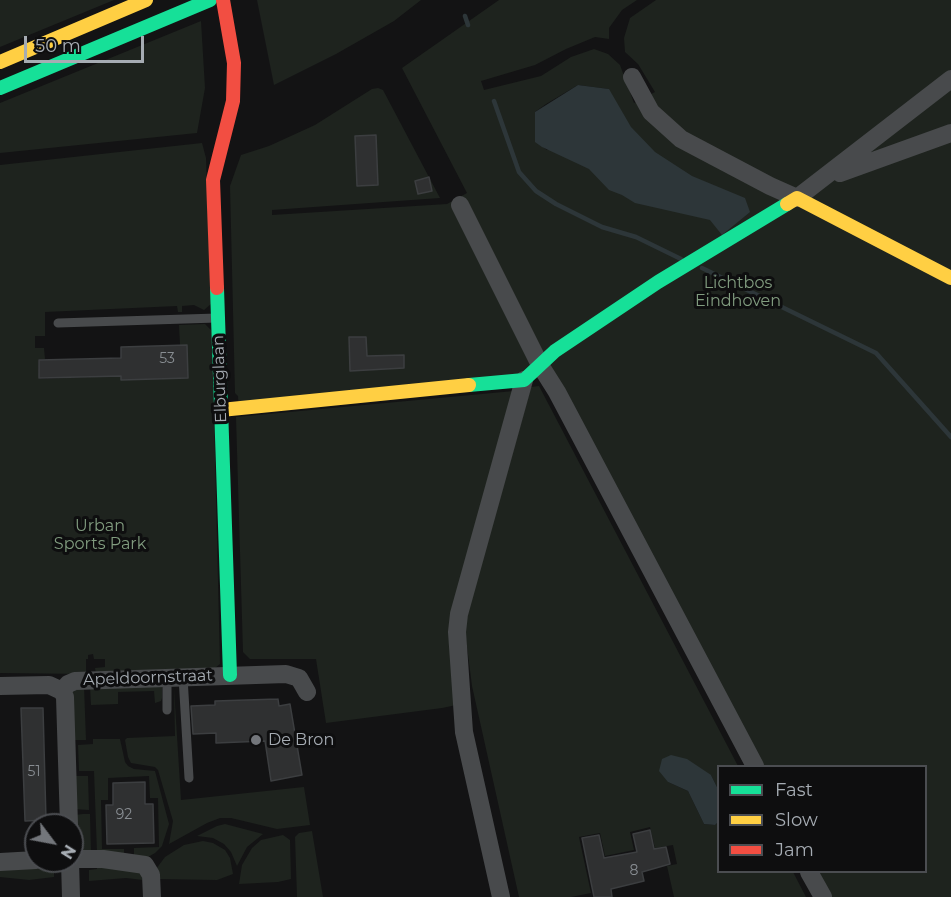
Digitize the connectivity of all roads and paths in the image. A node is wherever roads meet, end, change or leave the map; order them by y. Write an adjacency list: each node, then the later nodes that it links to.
1 (146, 0): 4 (main road)
2 (210, 0): 7 (main road)
3 (223, 0): 13 (main road, Elburglaan)
4 (0, 62)
5 (632, 77): 10 (street)
6 (951, 79): 9 (street)
7 (0, 88)
8 (951, 133): 9 (street)
9 (821, 180): 10 (street)
10 (797, 198): 12 (main road); 15 (main road)
11 (460, 205): 15 (street)
12 (951, 278)
13 (217, 318): 14 (lane); 17 (main road, Elburglaan)
14 (57, 323)
15 (540, 365): 16 (main road); 24 (street)
16 (524, 380): 17 (main road); 34 (street)
17 (221, 410): 18 (main road, Elburglaan)
18 (230, 675): 19 (street, Apeldoornstraat); 22 (street)
19 (175, 677): 21 (street, Apeldoornstraat); 23 (lane); 25 (lane)
20 (0, 686): 21 (street, Apeldoornstraat)
21 (62, 691): 26 (street)
22 (307, 692)
23 (167, 710)
24 (753, 765)
25 (189, 778)
26 (69, 813)
27 (24, 860): 29 (street)
28 (84, 860): 33 (street)
29 (0, 861)
30 (71, 873): 32 (street)
31 (810, 873): 35 (street)
32 (71, 897)
33 (152, 897)
34 (501, 897)
35 (823, 897)

